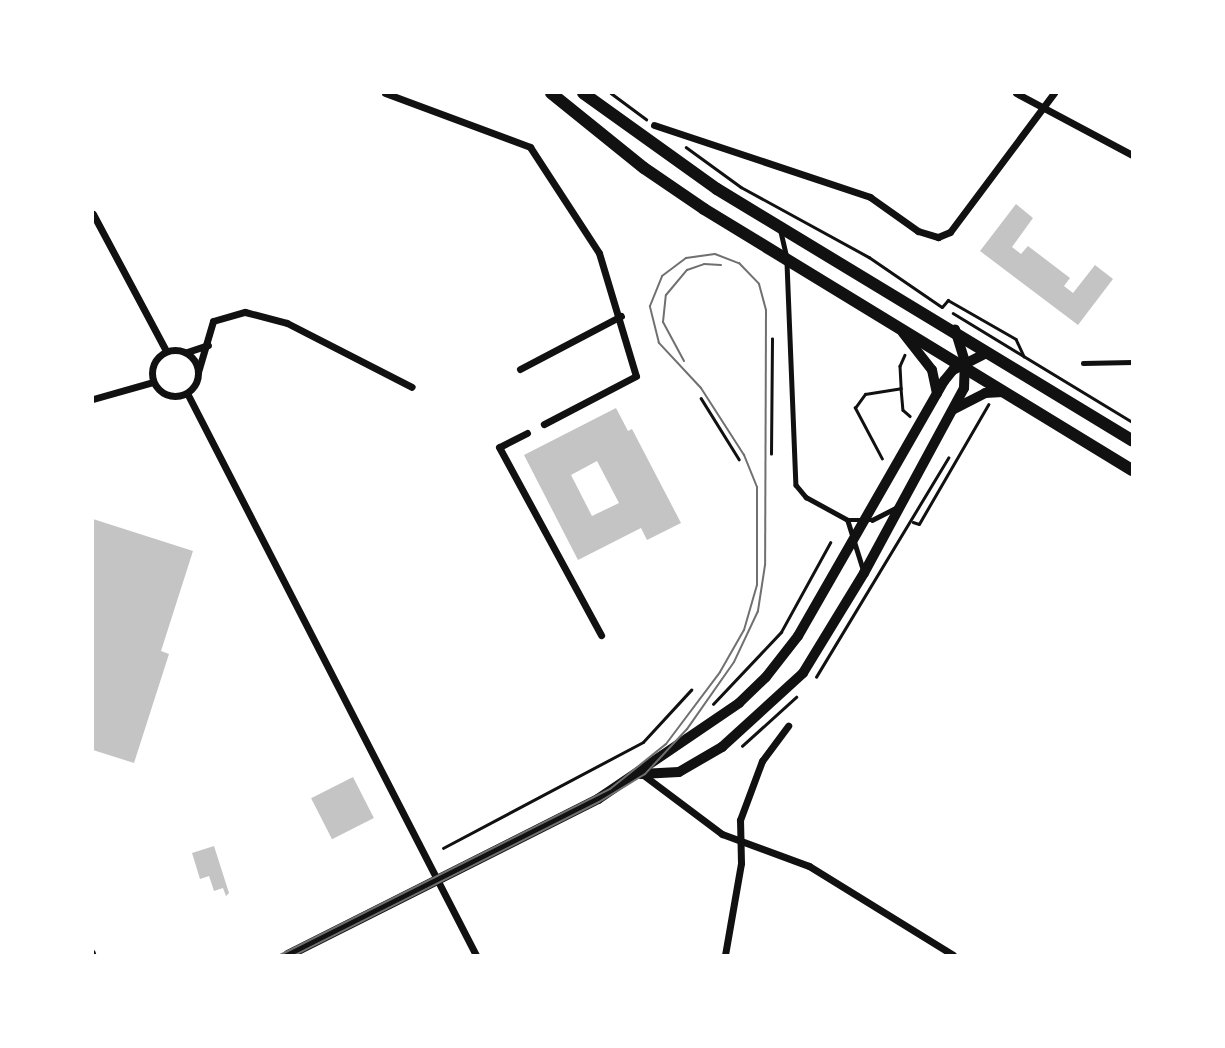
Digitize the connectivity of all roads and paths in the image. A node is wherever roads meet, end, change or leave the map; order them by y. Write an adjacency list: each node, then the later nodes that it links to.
1 (385, 93): 7 (street)
2 (551, 93): 14 (main road)
3 (583, 93): 13 (main road)
4 (611, 93): 9 (path)
5 (1016, 93): 8 (street)
6 (1054, 93): 8 (street)
7 (395, 94): 16 (street)
8 (1043, 107): 9 (street); 11 (street)
9 (654, 125)
10 (676, 141): 25 (path)
11 (1132, 155)
12 (93, 214): 21 (street)
13 (780, 228): 14 (lane); 18 (main road)
14 (787, 261): 17 (main road); 51 (lane)
15 (953, 313): 25 (path)
16 (621, 316): 29 (street); 43 (street)
17 (899, 329): 28 (main road); 36 (street)
18 (955, 330): 23 (main road); 28 (street)
19 (772, 339): 46 (path)
20 (208, 345): 22 (street); 30 (street); 32 (street)
21 (166, 351): 22 (street); 31 (street)
22 (187, 352): 30 (street)
23 (987, 353): 28 (street); 45 (main road)
24 (905, 355): 33 (path)
25 (1024, 356): 42 (path)
26 (1132, 362): 27 (lane)
27 (1083, 363)
28 (964, 365): 34 (main road); 36 (street); 40 (street)
29 (520, 369)
30 (198, 373): 35 (street)
31 (153, 382): 35 (street); 38 (street)
32 (412, 387)
33 (901, 388): 41 (path); 48 (path)
34 (1003, 392): 40 (street); 49 (main road)
35 (187, 393): 64 (street)
36 (937, 393): 52 (street)
37 (701, 398): 47 (path)
38 (93, 399)
39 (988, 405): 53 (path)
40 (954, 409): 50 (street)
41 (910, 416)
42 (1132, 422)
43 (544, 424)
44 (527, 433): 57 (street)
45 (1132, 440)
46 (771, 454)
47 (739, 459)
48 (883, 460)
49 (1132, 470)
50 (903, 504): 52 (lane); 56 (street)
51 (848, 520): 52 (lane); 54 (lane)
52 (866, 521): 54 (street)
53 (912, 521)
54 (856, 538): 56 (lane); 61 (street)
55 (830, 543): 59 (path)
56 (864, 573): 61 (street)
57 (601, 635)
58 (691, 690): 63 (path)
59 (713, 704)
60 (788, 726): 62 (street)
61 (641, 774): 62 (street); 64 (street)
62 (740, 843): 67 (street); 68 (street)
63 (443, 848)
64 (437, 880): 65 (street); 66 (street)
65 (288, 955)
66 (476, 955)
67 (725, 955)
68 (953, 955)

